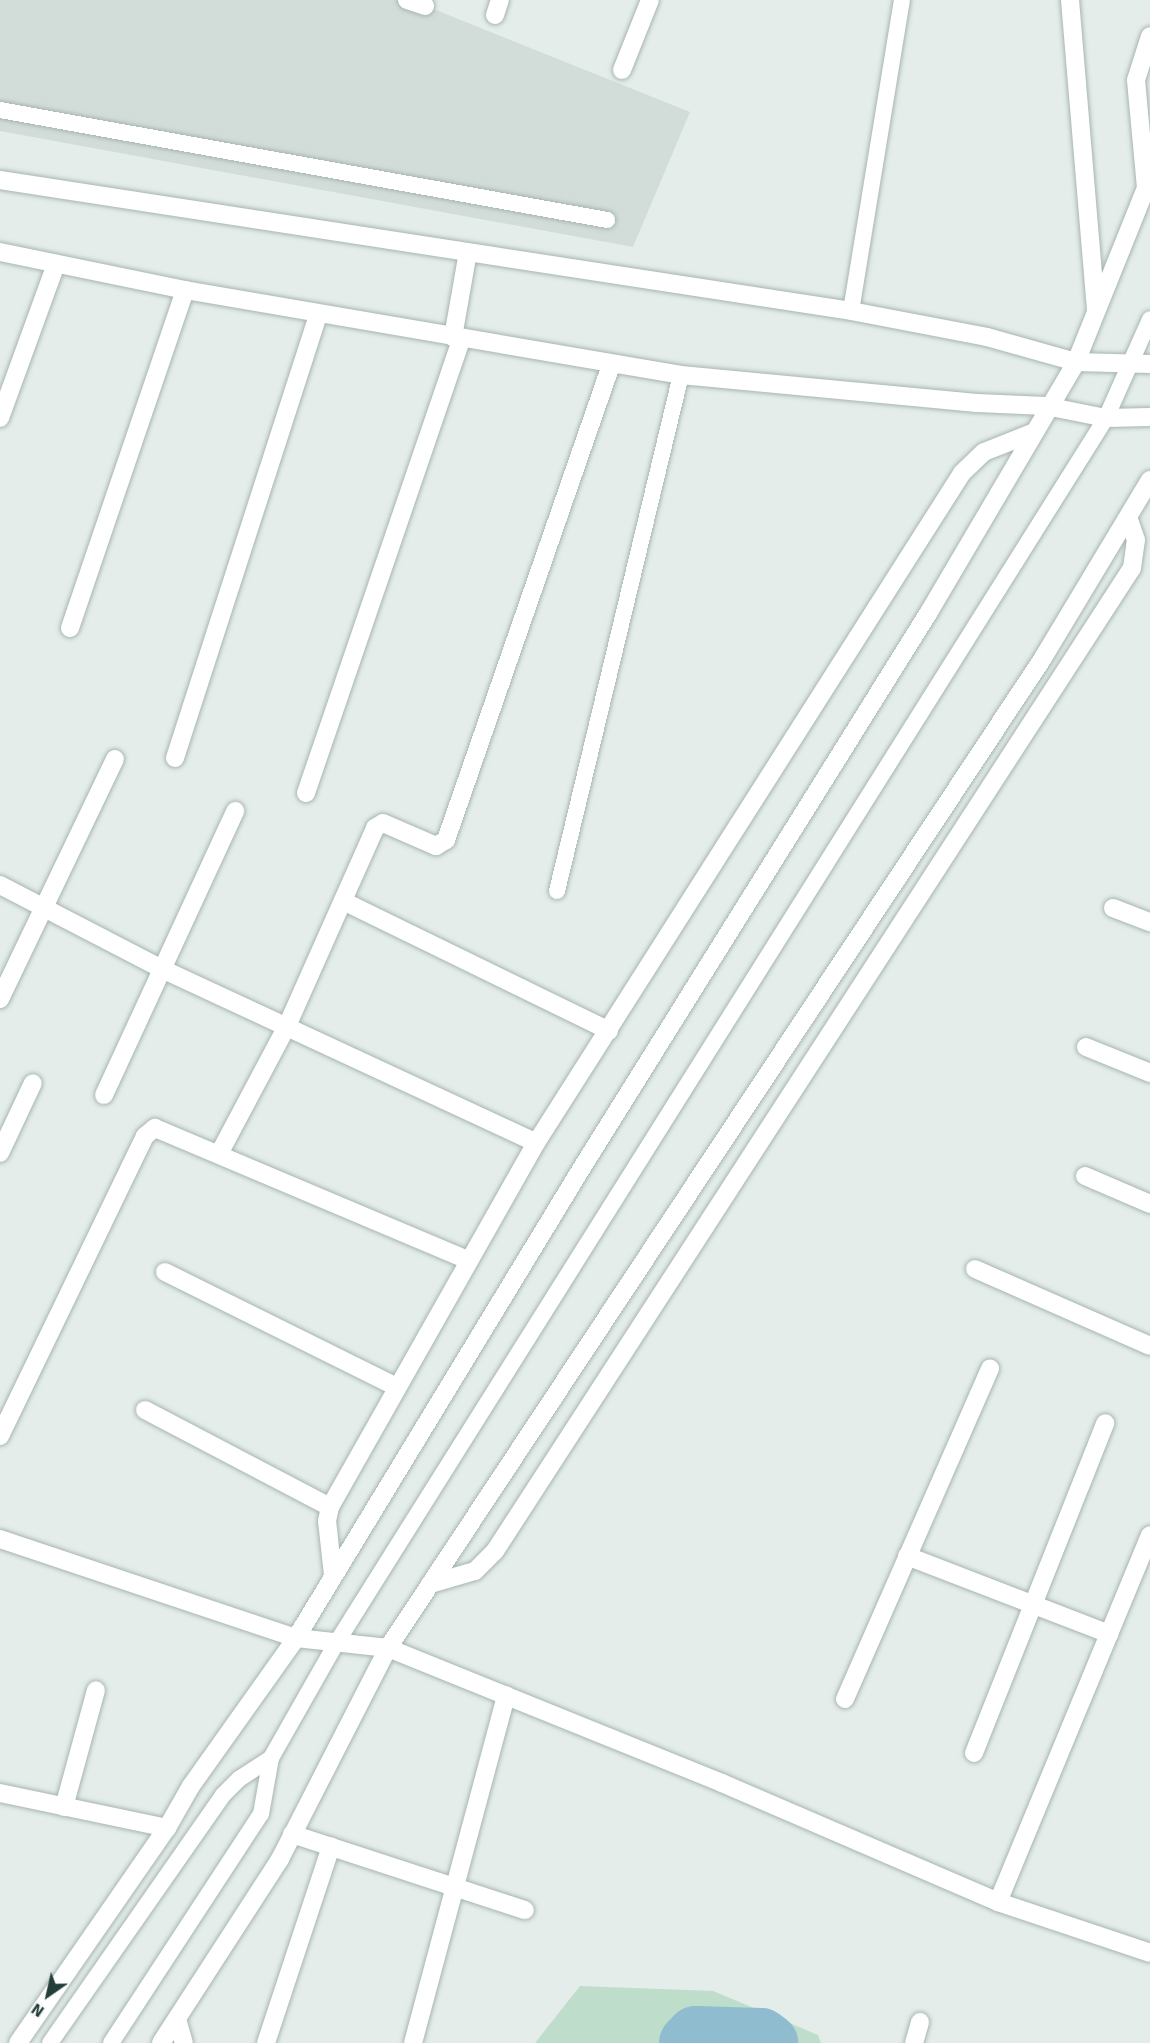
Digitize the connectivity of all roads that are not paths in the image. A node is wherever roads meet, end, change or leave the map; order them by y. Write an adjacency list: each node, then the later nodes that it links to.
1 (407, 0): 5 (street)
2 (650, 0): 7 (street)
3 (902, 0): 17 (lane)
4 (1070, 0): 16 (street)
5 (425, 6)
6 (1150, 36): 10 (street)
7 (622, 70)
8 (0, 110): 11 (lane)
9 (0, 180): 13 (street)
10 (1148, 183): 16 (street)
11 (608, 220)
12 (0, 252): 14 (street)
13 (468, 252): 17 (street); 20 (street)
14 (56, 264): 15 (street); 27 (street)
15 (185, 290): 18 (street); 32 (street)
16 (1096, 309): 21 (street)
17 (851, 310): 21 (street)
18 (318, 314): 20 (street); 33 (street)
19 (1150, 319): 22 (lane)
20 (457, 338): 23 (street); 35 (street)
21 (1076, 362): 22 (street); 25 (street)
22 (1142, 364): 28 (lane)
23 (611, 365): 24 (street); 39 (street)
24 (681, 375): 25 (street); 38 (lane)
25 (1046, 406): 28 (street); 29 (street)
26 (1150, 417): 28 (street)
27 (0, 418)
28 (1106, 418): 74 (lane)
29 (1032, 433): 46 (street); 69 (street)
30 (1150, 482): 31 (street)
31 (1128, 517): 70 (street); 70 (street)
32 (70, 628)
33 (175, 758)
34 (116, 759): 40 (street)
35 (306, 793)
36 (235, 811): 43 (street)
37 (0, 885): 40 (street)
38 (557, 891)
39 (343, 901): 45 (street); 46 (street)
40 (45, 908): 43 (street); 44 (street)
41 (1113, 908): 42 (street)
42 (1150, 922)
43 (162, 969): 45 (street); 50 (street)
44 (0, 999)
45 (287, 1026): 51 (street); 52 (street)
46 (609, 1031): 51 (street)
47 (1086, 1047): 48 (street)
48 (1150, 1073)
49 (33, 1083): 53 (street)
50 (104, 1095)
51 (536, 1143): 56 (street)
52 (220, 1152): 56 (street); 64 (street)
53 (0, 1153)
54 (1085, 1176): 55 (street)
55 (1150, 1204)
56 (468, 1260): 61 (street)
57 (975, 1269): 59 (street)
58 (165, 1272): 61 (street)
59 (1150, 1346)
60 (990, 1368): 68 (street)
61 (397, 1387): 65 (street)
62 (145, 1410): 65 (street)
63 (1105, 1423): 71 (street)
64 (0, 1436)
65 (330, 1507): 69 (street)
66 (1150, 1535): 72 (street)
67 (0, 1539): 73 (street)
68 (907, 1556): 71 (street); 78 (street)
69 (333, 1575): 73 (street)
70 (430, 1584): 75 (street)
71 (1030, 1603): 72 (street); 79 (street)
72 (1109, 1634): 87 (street)
73 (296, 1638): 74 (street); 83 (street)
74 (337, 1642): 75 (street); 80 (lane)
75 (388, 1648): 77 (street); 84 (street)
76 (96, 1690): 82 (street)
77 (506, 1695): 86 (street); 87 (street)
78 (845, 1699)
79 (974, 1753)
80 (271, 1758): 93 (lane); 94 (lane)
81 (0, 1793): 82 (street)
82 (64, 1807): 83 (street)
83 (167, 1828): 92 (street)
84 (292, 1834): 85 (street); 90 (street)
85 (331, 1846): 86 (street); 97 (street)
86 (455, 1886): 88 (street); 98 (street)
87 (998, 1902): 89 (street)
88 (525, 1910)
89 (1150, 1953)
90 (177, 2019): 95 (street); 96 (street)
91 (920, 2022): 99 (street)
92 (18, 2043)
93 (50, 2043)
94 (111, 2043)
95 (161, 2043)
96 (184, 2043)
97 (266, 2043)
98 (413, 2043)
99 (914, 2043)

